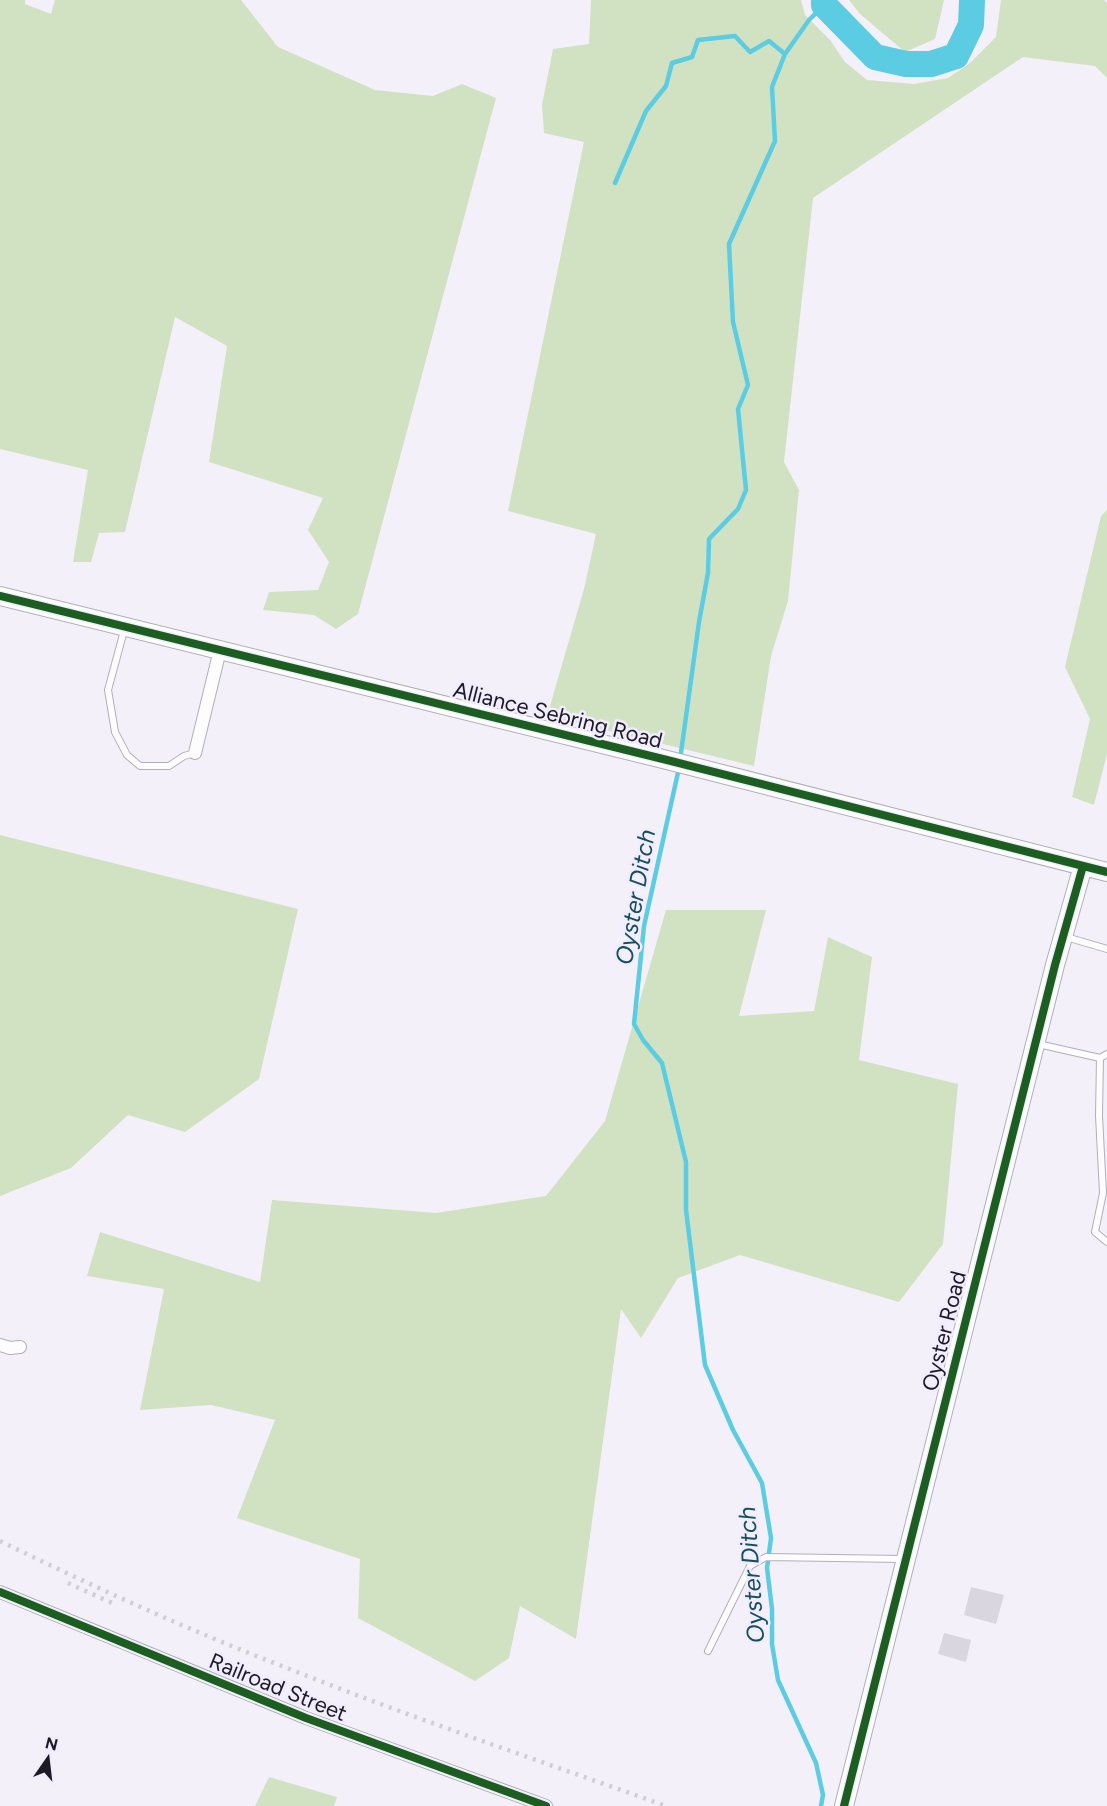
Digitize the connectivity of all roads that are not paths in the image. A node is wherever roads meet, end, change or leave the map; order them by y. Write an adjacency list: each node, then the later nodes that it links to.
1 (0, 596): 2 (street, Alliance Sebring Road)
2 (125, 627): 3 (street, Alliance Sebring Road); 4 (lane)
3 (220, 650): 4 (street); 5 (street, Alliance Sebring Road)
4 (195, 753)
5 (1083, 866): 6 (street, Alliance Sebring Road); 7 (street, Oyster Road)
6 (1107, 872)
7 (1063, 936): 8 (lane); 9 (street, Oyster Road)
8 (1107, 949)
9 (1035, 1043): 10 (lane); 14 (street, Oyster Road)
10 (1104, 1056): 11 (lane)
11 (1107, 1242)
12 (0, 1345): 13 (street)
13 (20, 1347)
14 (906, 1559): 16 (lane); 18 (street, Oyster Road)
15 (0, 1592): 17 (street, Railroad Street)
16 (708, 1651)
17 (546, 1806)
18 (844, 1806)

